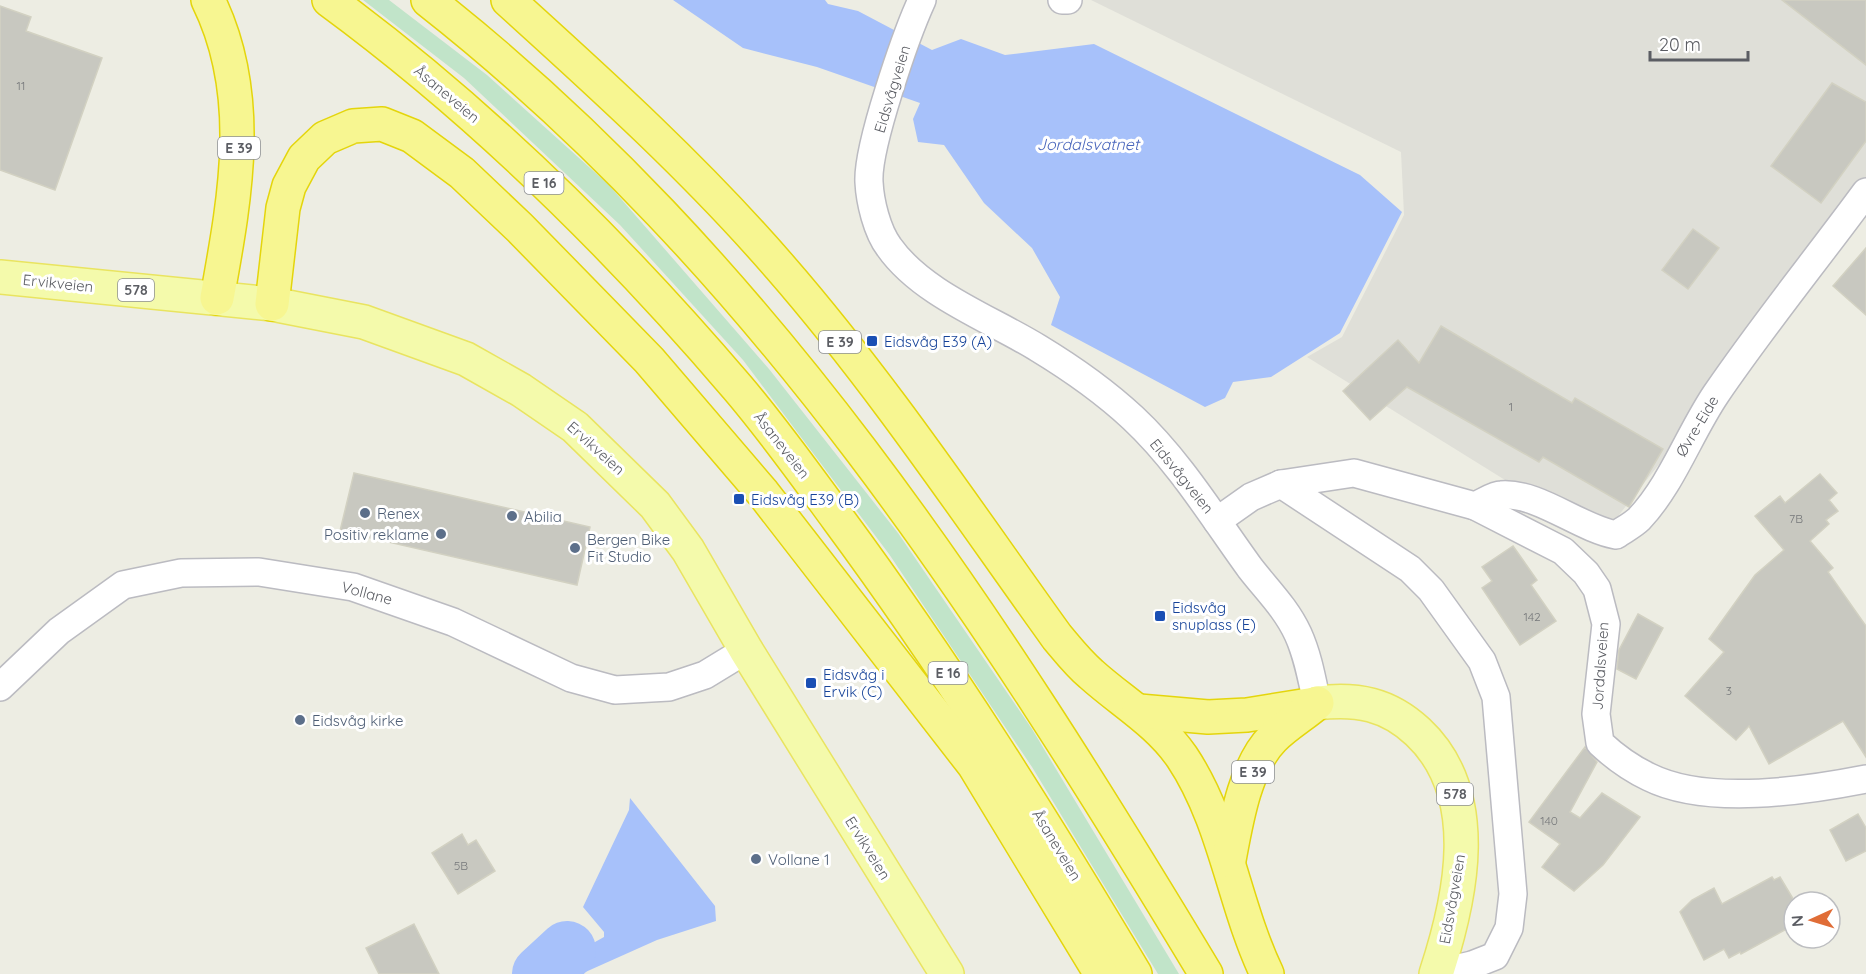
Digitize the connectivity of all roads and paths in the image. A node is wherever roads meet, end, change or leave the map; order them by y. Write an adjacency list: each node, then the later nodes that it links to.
1 (208, 0): 10 (highway, E 39)
2 (329, 0): 23 (highway, Åsaneveien / E 16)
3 (428, 0): 24 (highway)
4 (508, 0): 18 (highway, E 39)
5 (1062, 0): 6 (street)
6 (1068, 0)
7 (917, 10): 14 (street, Eidsvågveien)
8 (1866, 192): 13 (street, Øvre-Eide)
9 (0, 277): 10 (main road, Ervikveien / 578)
10 (217, 298): 11 (main road, Ervikveien / 578)
11 (272, 304): 15 (main road, Ervikveien / 578); 22 (highway)
12 (1281, 484): 13 (street, Jordalsveien); 14 (street, Jordalsveien); 26 (street, Eidsvågveien)
13 (1475, 506): 19 (street, Jordalsveien)
14 (1217, 521): 17 (street, Eidsvågveien)
15 (746, 650): 16 (street, Vollane); 21 (main road, Ervikveien / 578)
16 (0, 687)
17 (1317, 704): 18 (highway); 20 (highway, E 39); 26 (main road, Eidsvågveien / 578)
18 (1139, 711): 20 (highway)
19 (1866, 779)
20 (1228, 863): 25 (highway)
21 (947, 974)
22 (1101, 974)
23 (1135, 974)
24 (1206, 974)
25 (1267, 974)
26 (1437, 974)

